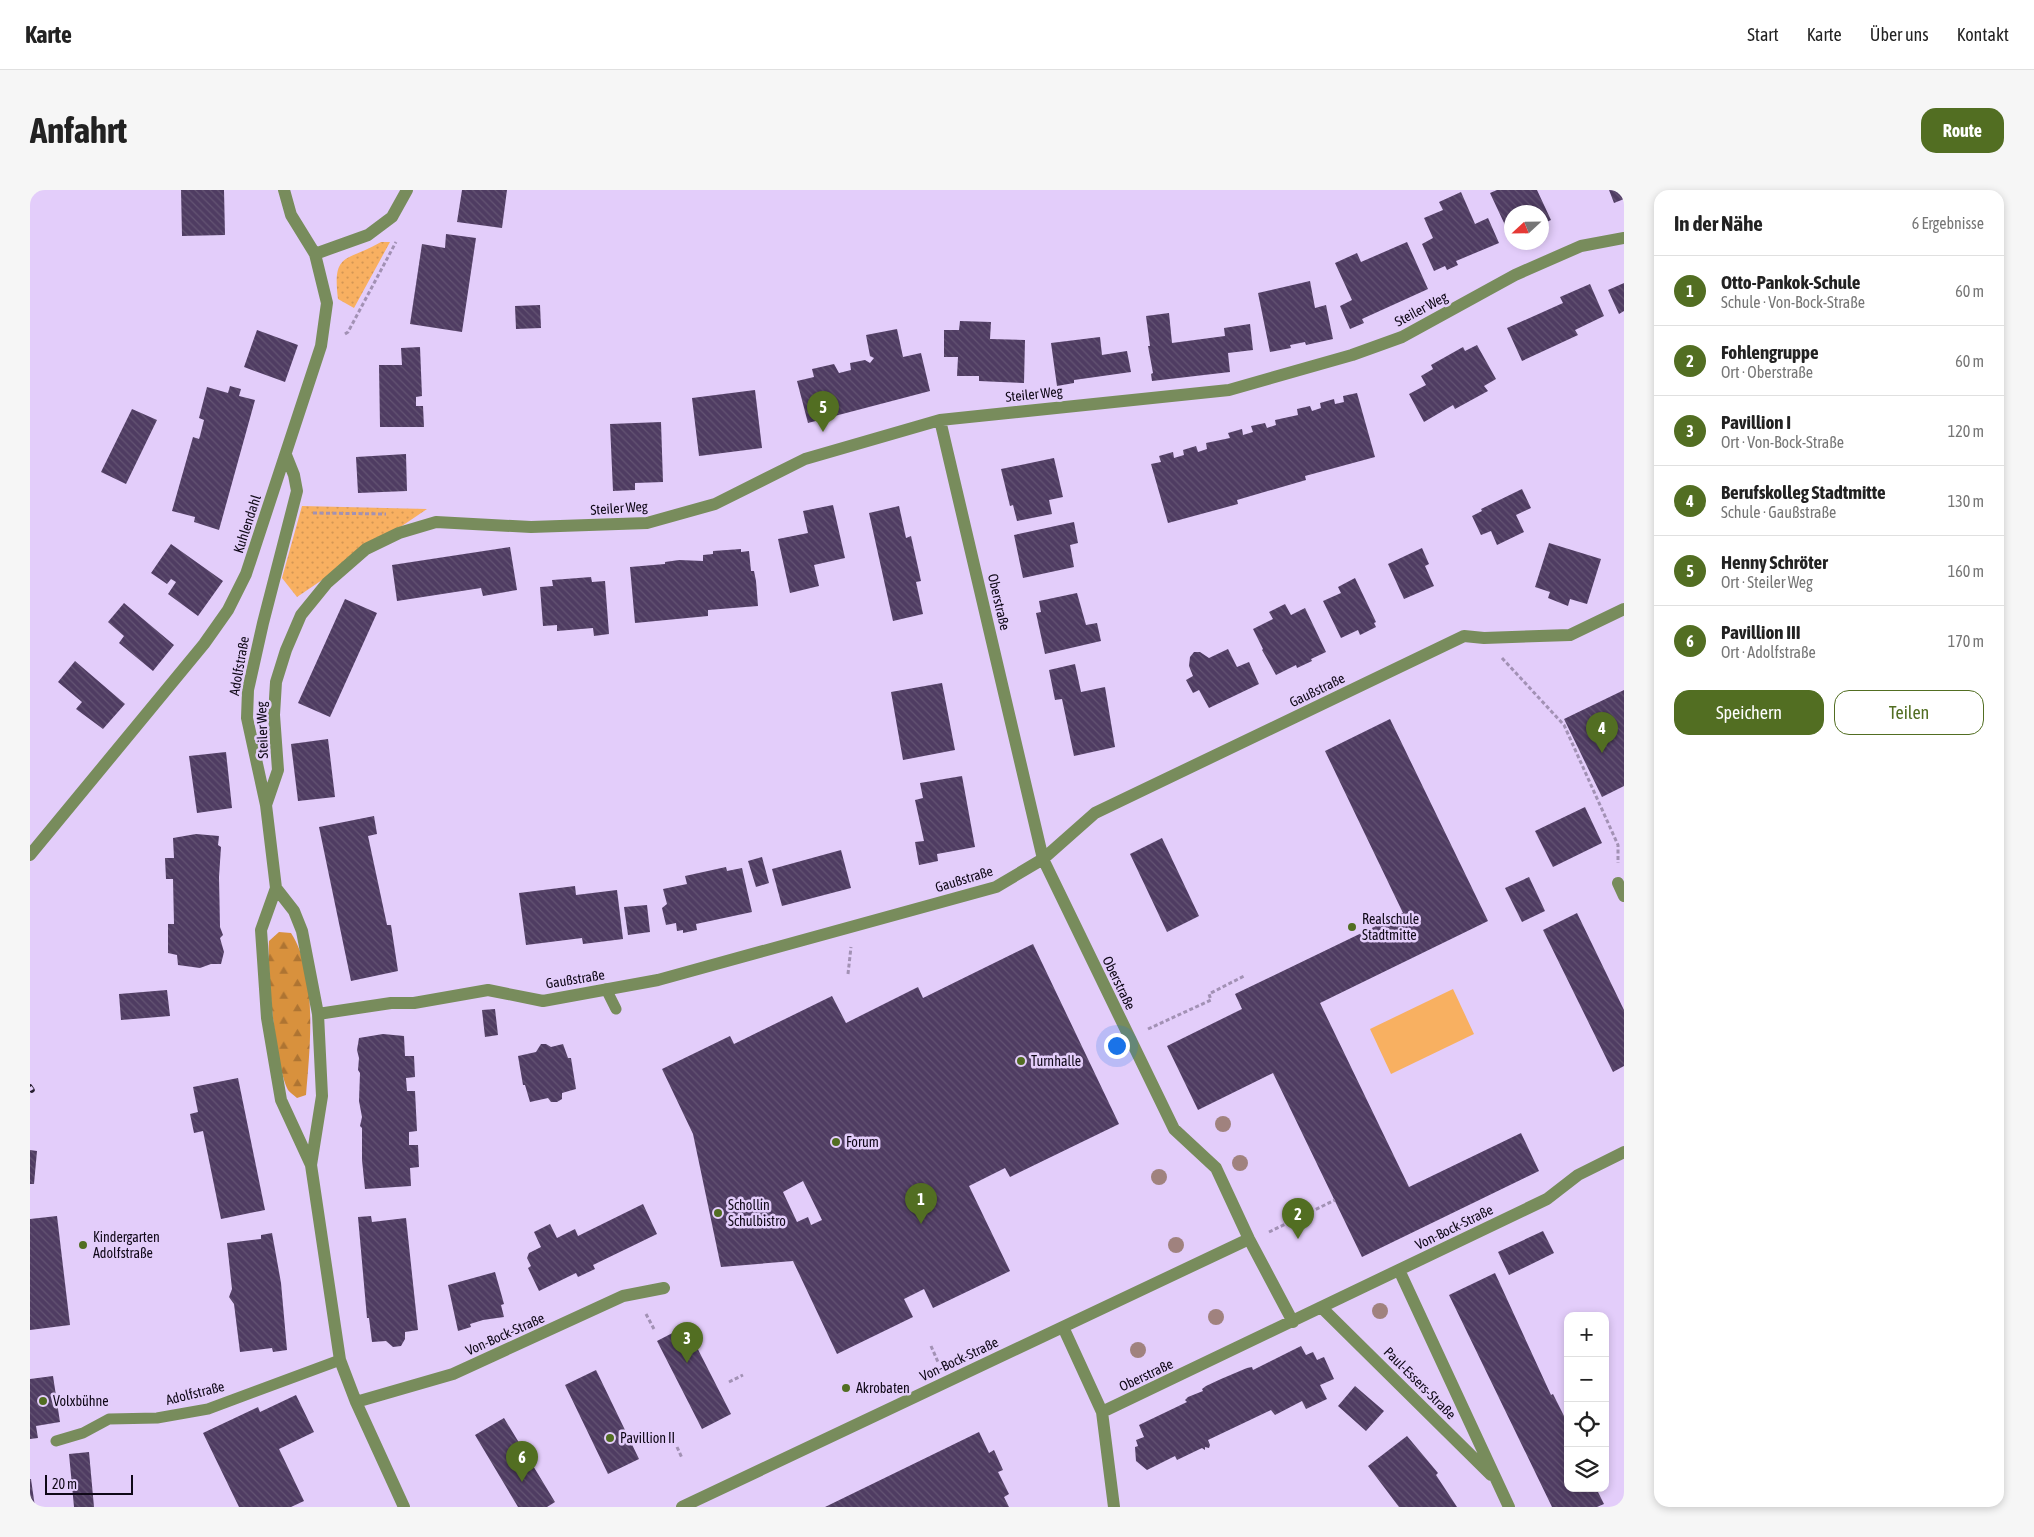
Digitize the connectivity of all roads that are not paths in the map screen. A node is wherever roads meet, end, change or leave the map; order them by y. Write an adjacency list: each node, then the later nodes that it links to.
1 (284, 190): 4 (street, Kuhlendahl)
2 (407, 190): 4 (street)
3 (1624, 238): 5 (street, Steiler Weg)
4 (315, 254): 6 (street, Kuhlendahl)
5 (940, 420): 8 (street, Steiler Weg); 10 (street, Oberstraße)
6 (286, 454): 8 (street, Adolfstraße); 9 (street, Kuhlendahl)
7 (1624, 609): 10 (street, Gaußstraße)
8 (266, 805): 12 (street, Adolfstraße)
9 (30, 855)
10 (1043, 859): 14 (street, Gaußstraße); 19 (street, Oberstraße)
11 (1618, 884): 13 (street)
12 (276, 888): 16 (street, Adolfstraße); 18 (street, Adolfstraße)
13 (1624, 896)
14 (606, 989): 15 (lane); 16 (street, Gaußstraße)
15 (616, 1010)
16 (318, 1014): 18 (street, Adolfstraße)
17 (1624, 1152): 20 (street, Von-Bock-Straße)
18 (311, 1165): 25 (street, Adolfstraße)
19 (1249, 1239): 23 (street, Oberstraße); 24 (street, Von-Bock-Straße)
20 (1399, 1270): 22 (street, Von-Bock-Straße); 29 (street, Paul-Essers-Straße)
21 (664, 1288): 26 (street, Von-Bock-Straße)
22 (1322, 1308): 23 (street, Von-Bock-Straße); 29 (street, Paul-Essers-Straße)
23 (1292, 1322): 27 (street, Oberstraße)
24 (1063, 1327): 27 (street); 31 (street, Von-Bock-Straße)
25 (340, 1360): 26 (street, Adolfstraße); 28 (lane, Adolfstraße)
26 (356, 1402): 30 (street, Adolfstraße)
27 (1102, 1412): 32 (street)
28 (56, 1441)
29 (1496, 1480): 33 (street, Paul-Essers-Straße)
30 (404, 1507)
31 (682, 1507)
32 (1114, 1507)
33 (1509, 1507)

